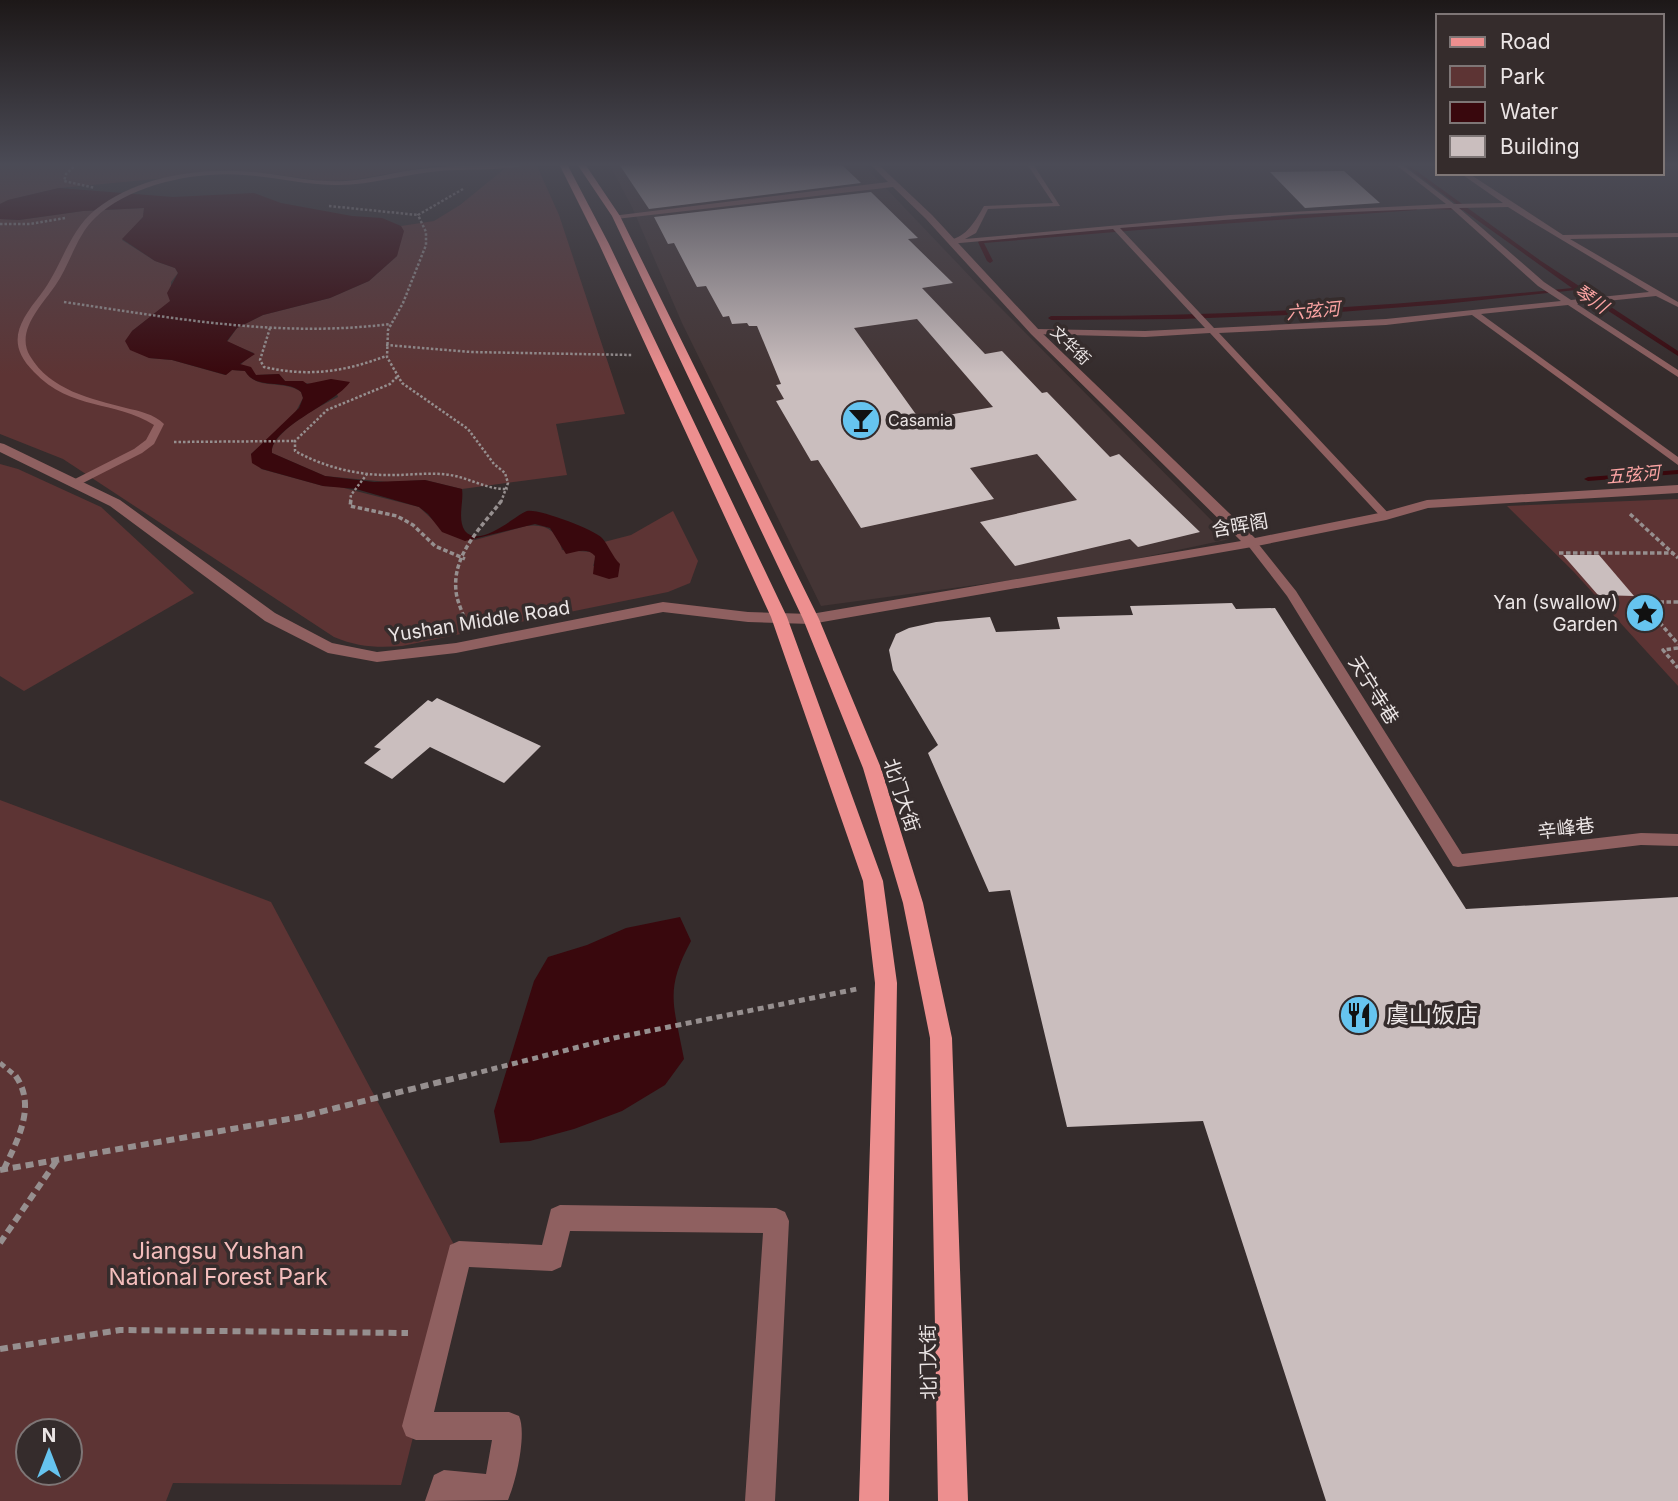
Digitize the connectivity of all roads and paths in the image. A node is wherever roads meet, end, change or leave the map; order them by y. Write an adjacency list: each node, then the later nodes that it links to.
1 (78, 234): 15 (lane)
2 (426, 234): 19 (path)
3 (597, 234): 24 (main road)
4 (626, 234): 45 (main road, 北门大街)
5 (943, 234): 13 (street, 文华街)
6 (968, 234): 13 (lane)
7 (1037, 234): 13 (lane)
8 (1122, 234): 20 (lane)
9 (1484, 234): 16 (lane)
10 (1557, 234): 12 (lane)
11 (1678, 235): 12 (lane)
12 (1562, 237): 14 (lane)
13 (952, 243): 22 (street, 文华街)
14 (1658, 293): 16 (lane); 17 (lane)
15 (42, 299): 21 (path); 28 (lane)
16 (1567, 302): 18 (lane); 26 (lane)
17 (1678, 305)
18 (1475, 314): 20 (lane); 31 (lane)
19 (390, 324): 21 (path); 23 (path)
20 (1209, 327): 22 (lane); 37 (lane)
21 (270, 328): 25 (path)
22 (1035, 332): 38 (street, 文华街)
23 (386, 345): 24 (path); 25 (path)
24 (657, 355): 44 (main road)
25 (386, 356): 27 (path)
26 (1678, 374)
27 (397, 377): 29 (path); 34 (path)
28 (152, 438): 29 (path); 33 (lane)
29 (295, 441): 32 (path)
30 (0, 447): 33 (street, Yushan Middle Road)
31 (1678, 462)
32 (367, 474): 34 (path); 42 (path)
33 (75, 482): 46 (street, Yushan Middle Road)
34 (508, 489): 42 (path)
35 (1678, 489): 37 (street, 含晖阁)
36 (1626, 510): 40 (path)
37 (1386, 516): 38 (street, 含晖阁)
38 (1252, 543): 45 (street, 含晖阁); 50 (lane, 天宁寺巷)
39 (1559, 552): 40 (path)
40 (1673, 553): 41 (path)
41 (1678, 558)
42 (465, 559): 46 (path)
43 (1678, 602): 47 (path)
44 (779, 617): 45 (street, Yushan Middle Road); 46 (street, Yushan Middle Road); 51 (main road)
45 (811, 619): 61 (main road, 北门大街)
46 (470, 645)
47 (1678, 646): 48 (path)
48 (1678, 668)
49 (1678, 840): 50 (lane, 辛峰巷)
50 (1458, 861)
51 (886, 983): 53 (path); 60 (main road)
52 (0, 1063): 54 (path)
53 (57, 1159): 54 (path); 55 (path)
54 (2, 1170)
55 (0, 1243)
56 (437, 1334): 57 (path); 58 (street); 59 (street)
57 (0, 1349)
58 (440, 1501)
59 (760, 1501)
60 (874, 1501)
61 (953, 1501)

